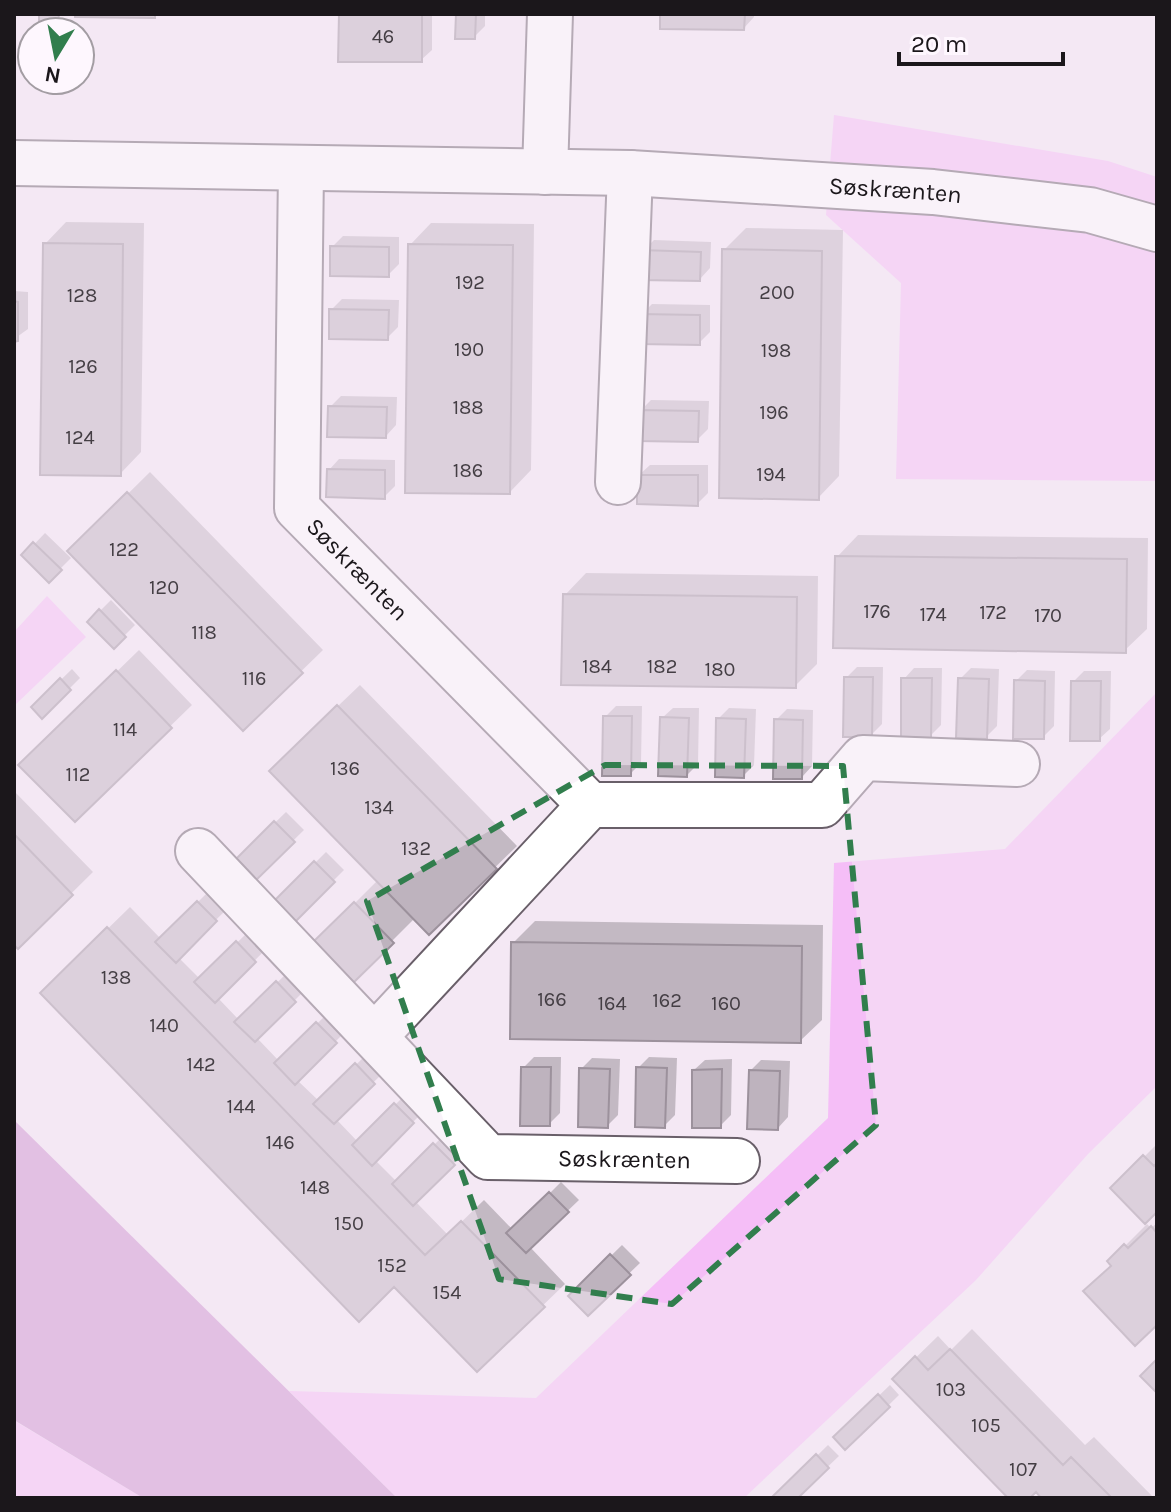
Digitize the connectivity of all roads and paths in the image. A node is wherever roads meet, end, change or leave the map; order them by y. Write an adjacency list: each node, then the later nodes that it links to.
1 (550, 14): 4 (street)
2 (14, 163): 3 (street, Søskrænten)
3 (301, 168): 4 (street, Søskrænten); 9 (street, Søskrænten)
4 (545, 172): 5 (street, Søskrænten)
5 (630, 173): 6 (street, Søskrænten); 7 (street)
6 (1157, 229)
7 (618, 482)
8 (1017, 764): 9 (street)
9 (590, 805): 11 (street)
10 (198, 851): 11 (street, Søskrænten)
11 (375, 1036): 12 (street, Søskrænten)
12 (737, 1161)

